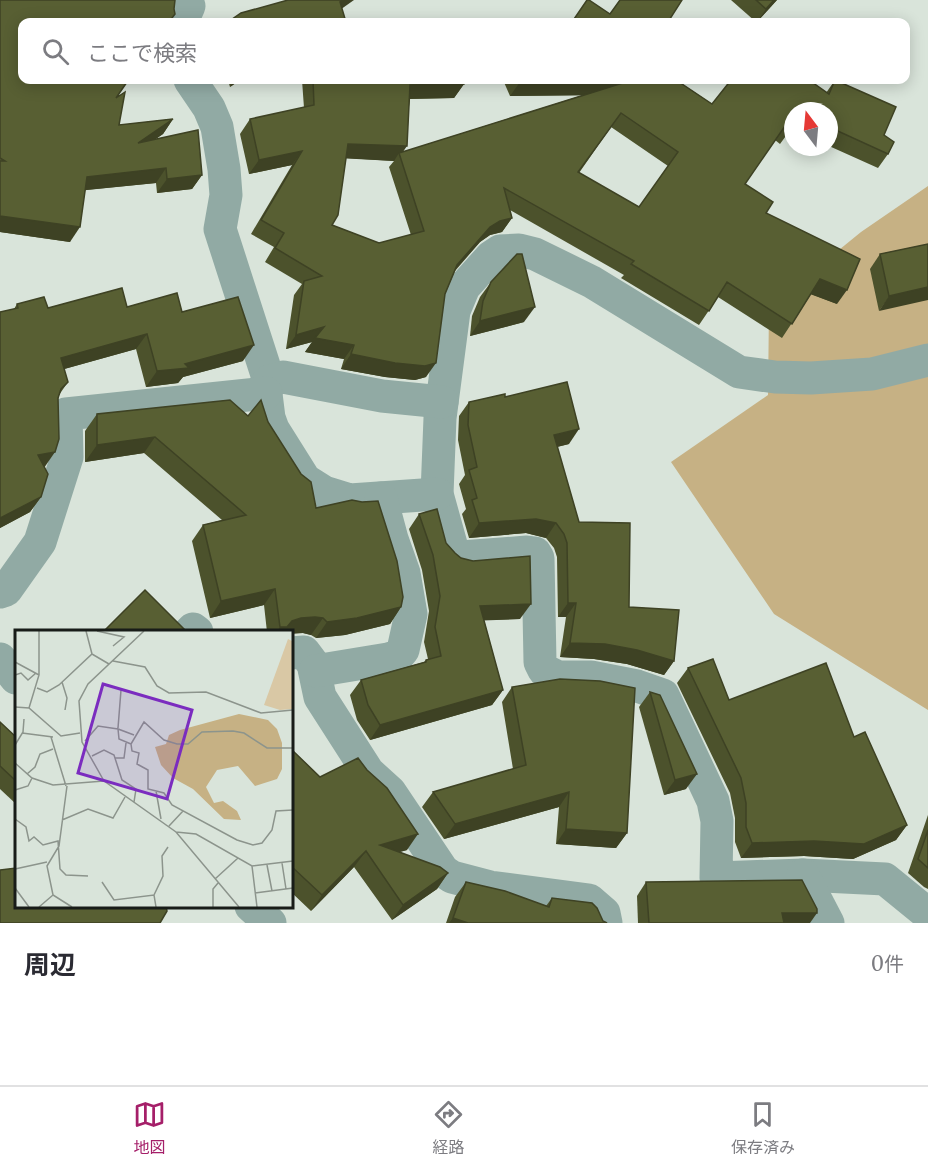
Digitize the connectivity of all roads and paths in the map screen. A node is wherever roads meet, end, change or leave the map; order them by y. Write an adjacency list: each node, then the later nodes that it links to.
1 (193, 84): 3 (street)
2 (928, 360): 4 (street)
3 (268, 387): 4 (street); 6 (street); 7 (street)
4 (442, 402): 5 (street)
5 (437, 494): 6 (street); 11 (street)
6 (381, 498): 9 (street)
7 (0, 592)
8 (0, 659): 10 (street)
9 (303, 662): 15 (street)
10 (15, 677)
11 (802, 876): 13 (street); 16 (street)
12 (253, 908): 14 (street)
13 (928, 914)
14 (270, 923)
15 (606, 923)
16 (828, 923)

